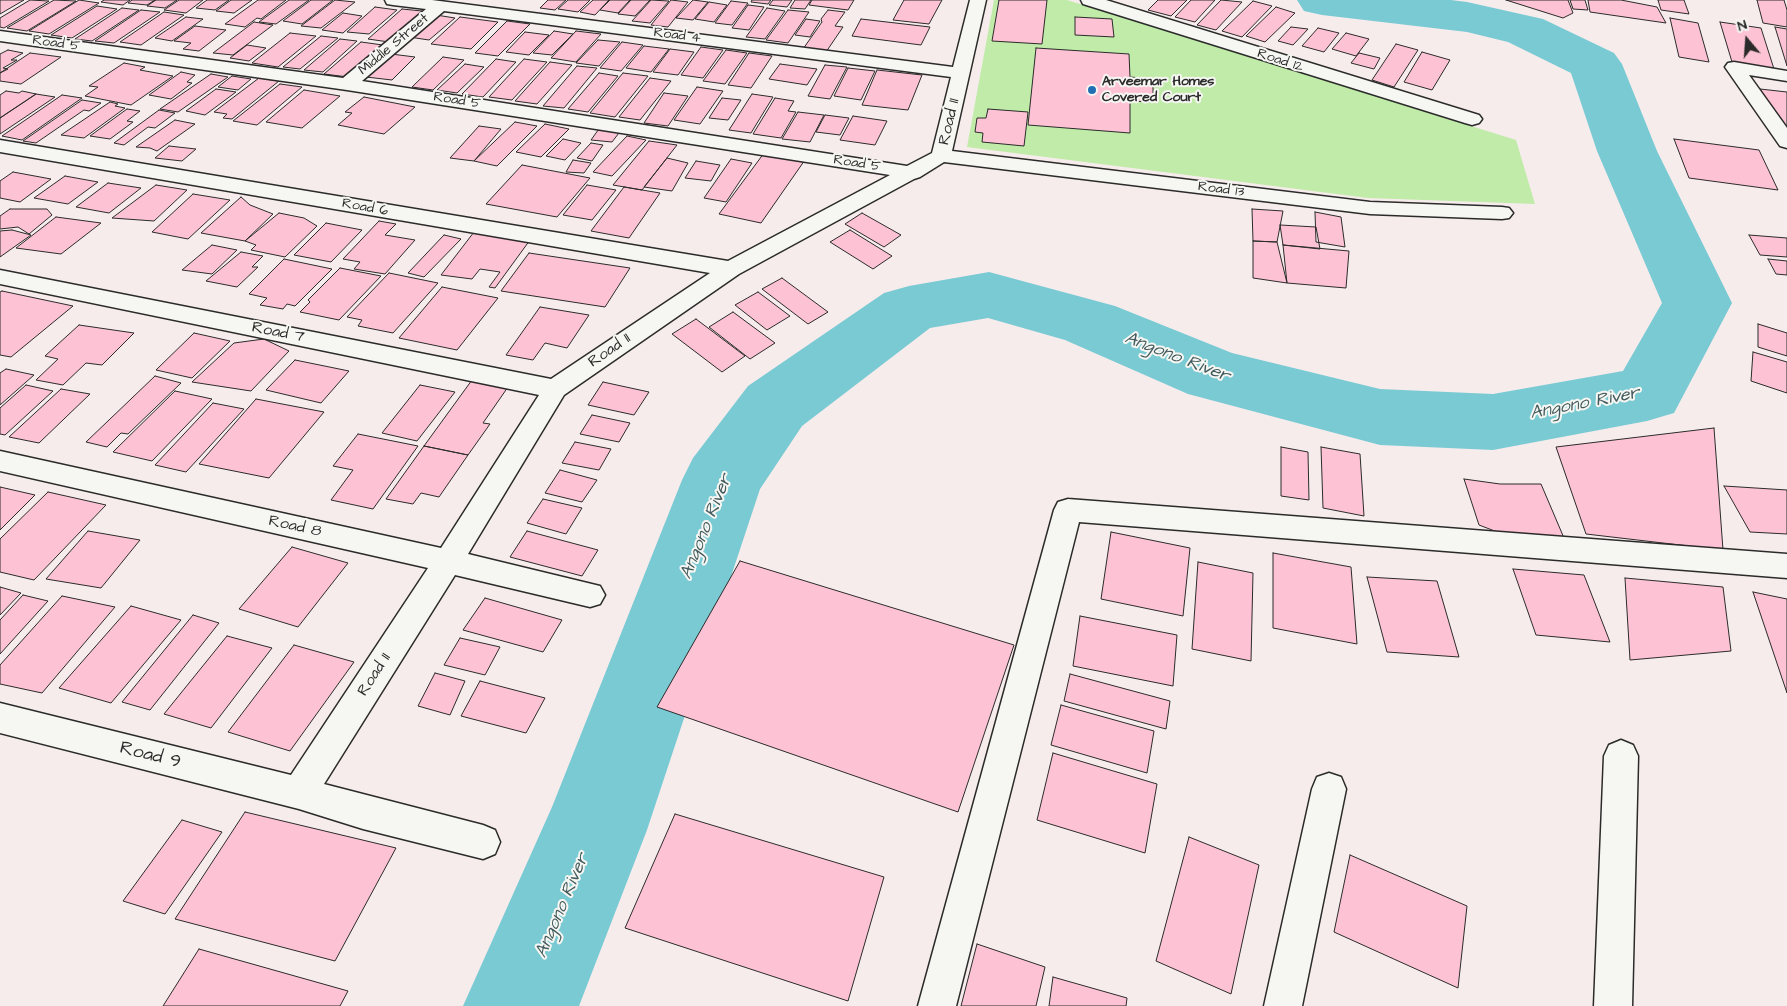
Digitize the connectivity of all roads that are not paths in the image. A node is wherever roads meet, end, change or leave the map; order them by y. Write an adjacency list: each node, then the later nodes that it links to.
1 (393, 0): 4 (street, Road 4)
2 (978, 0): 6 (street, Road 11)
3 (1089, 0): 9 (street, Road 12)
4 (440, 6): 6 (street, Road 4); 8 (street, Middle Street)
5 (0, 36): 8 (street, Road 5)
6 (961, 73): 12 (street, Road 11)
7 (1787, 76): 10 (street)
8 (347, 84): 13 (street, Road 5)
9 (1472, 119)
10 (1787, 142)
11 (0, 146): 15 (street, Road 6)
12 (941, 156): 13 (street, Road 11); 14 (street, Road 13)
13 (913, 173): 15 (street, Road 11)
14 (1502, 213)
15 (731, 269): 17 (street, Road 11)
16 (0, 277): 17 (street, Road 7)
17 (555, 389): 19 (street, Road 11)
18 (0, 461): 19 (street, Road 8)
19 (448, 561): 21 (street, Road 8); 25 (street, Road 11)
20 (1787, 566): 27 (street)
21 (590, 595)
22 (0, 718): 25 (street, Road 9)
23 (1621, 756): 29 (street)
24 (1329, 789): 28 (street)
25 (299, 793): 26 (street, Road 9)
26 (483, 842)
27 (937, 1006)
28 (1283, 1006)
29 (1613, 1006)

